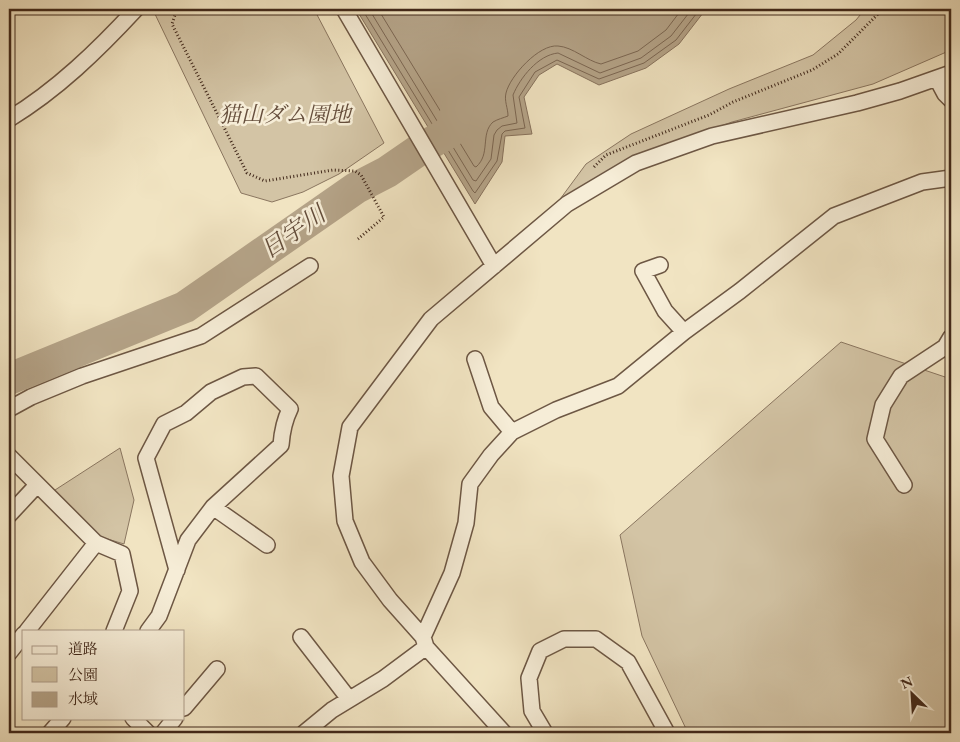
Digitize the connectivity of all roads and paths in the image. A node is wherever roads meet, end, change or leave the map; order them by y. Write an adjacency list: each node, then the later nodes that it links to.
1 (136, 9): 7 (street)
2 (177, 9): 10 (path)
3 (344, 9): 11 (street)
4 (883, 9): 8 (path)
5 (944, 76): 6 (street); 11 (street)
6 (951, 100)
7 (9, 119)
8 (590, 172)
9 (951, 178): 14 (street)
10 (358, 239)
11 (491, 260): 32 (street)
12 (660, 265): 14 (street)
13 (310, 266): 17 (street)
14 (684, 332): 18 (street)
15 (951, 337): 21 (street)
16 (475, 360): 18 (street)
17 (9, 409)
18 (512, 432): 32 (street)
19 (9, 456): 20 (street)
20 (37, 485): 23 (street); 24 (street)
21 (904, 485)
22 (213, 507): 25 (street); 26 (street); 26 (street)
23 (9, 515)
24 (96, 543): 27 (street); 28 (street)
25 (267, 545)
26 (177, 570): 29 (street)
27 (28, 630)
28 (114, 630)
29 (149, 630)
30 (301, 636): 35 (street)
31 (22, 637): 33 (street)
32 (424, 642): 35 (street); 44 (street)
33 (9, 653)
34 (217, 669): 36 (street)
35 (349, 699): 43 (street)
36 (185, 707)
37 (61, 720): 40 (street)
38 (135, 720): 41 (street)
39 (173, 720): 42 (street)
40 (50, 733)
41 (148, 733)
42 (163, 733)
43 (304, 733)
44 (504, 733)
45 (545, 733): 46 (street)
46 (667, 733)

